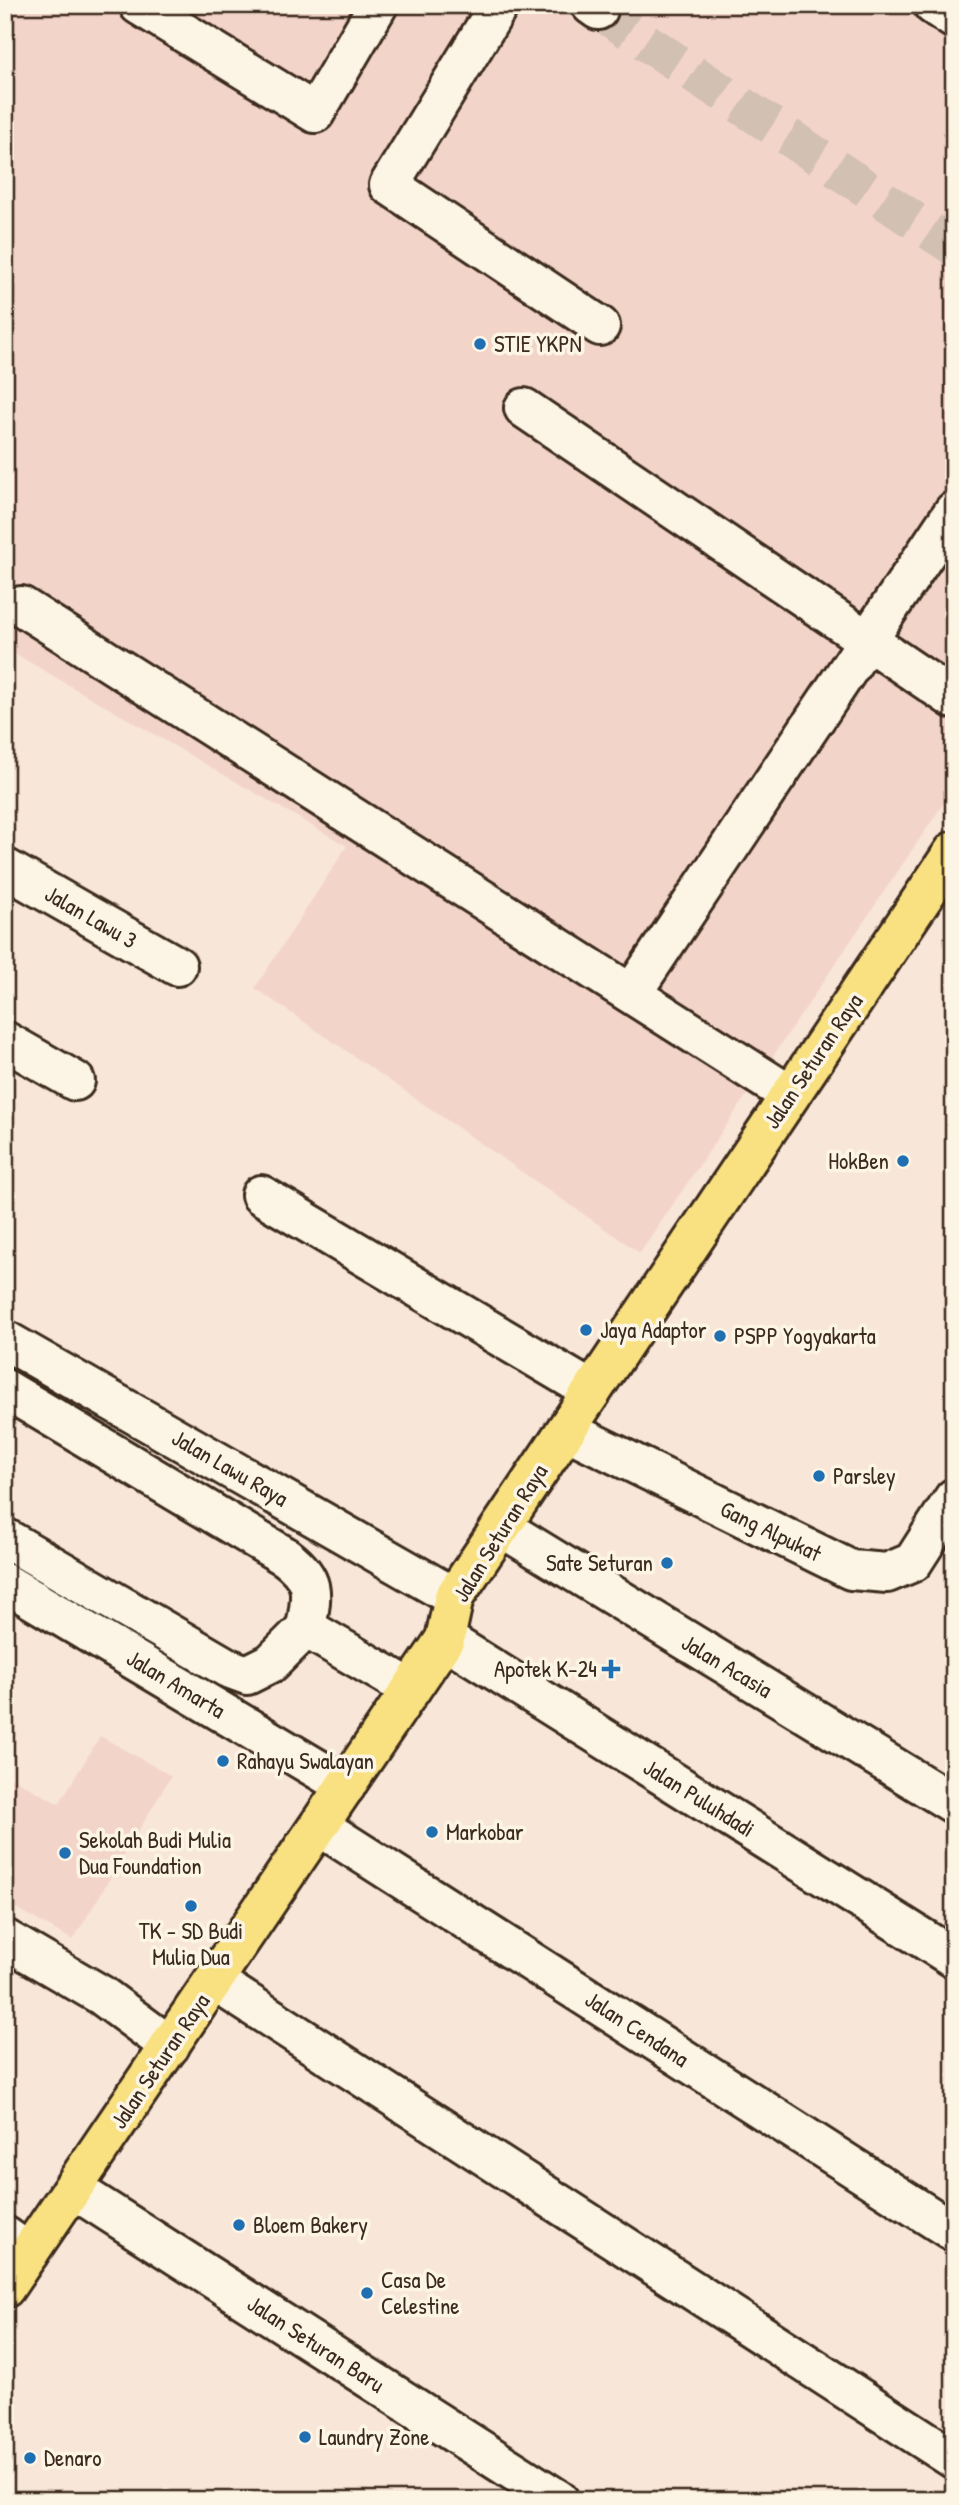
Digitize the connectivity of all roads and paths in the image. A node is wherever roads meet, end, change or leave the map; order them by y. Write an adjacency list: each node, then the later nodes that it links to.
1 (139, 5): 2 (street)
2 (378, 5)
3 (499, 5): 6 (street)
4 (933, 5): 5 (street)
5 (954, 19)
6 (600, 326)
7 (524, 408): 10 (street)
8 (954, 511): 10 (street)
9 (21, 606): 15 (street)
10 (868, 640): 11 (street); 15 (street)
11 (954, 699)
12 (954, 851): 18 (main road, Jalan Seturan Raya)
13 (5, 868): 14 (street, Jalan Lawu 3)
14 (177, 966)
15 (632, 993): 18 (street)
16 (5, 1041): 17 (street)
17 (75, 1081)
18 (790, 1095): 22 (main road, Jalan Seturan Raya)
19 (261, 1195): 22 (street)
20 (5, 1340): 28 (street, Jalan Lawu Raya)
21 (5, 1389): 29 (street)
22 (592, 1391): 23 (main road, Jalan Seturan Raya)
23 (566, 1430): 24 (street, Gang Alpukat); 25 (main road, Jalan Seturan Raya)
24 (954, 1498)
25 (501, 1527): 28 (main road, Jalan Seturan Raya); 33 (street, Jalan Acasia)
26 (5, 1538): 29 (street)
27 (5, 1583): 32 (street, Jalan Amarta)
28 (454, 1597): 30 (main road, Jalan Seturan Raya)
29 (306, 1628): 31 (street)
30 (444, 1639): 31 (main road, Jalan Seturan Raya); 36 (street, Jalan Puluhdadi)
31 (411, 1689): 32 (main road, Jalan Seturan Raya)
32 (346, 1786): 34 (main road, Jalan Seturan Raya)
33 (954, 1804)
34 (319, 1826): 37 (main road, Jalan Seturan Raya); 40 (street, Jalan Cendana)
35 (5, 1939): 38 (street)
36 (954, 1958)
37 (214, 1981): 38 (main road, Jalan Seturan Raya); 43 (street)
38 (170, 2046): 39 (main road, Jalan Seturan Raya)
39 (73, 2189): 41 (main road, Jalan Seturan Raya); 44 (street, Jalan Seturan Baru)
40 (954, 2232)
41 (17, 2244): 42 (main road, Jalan Seturan Raya)
42 (5, 2288)
43 (954, 2459)
44 (559, 2500)

